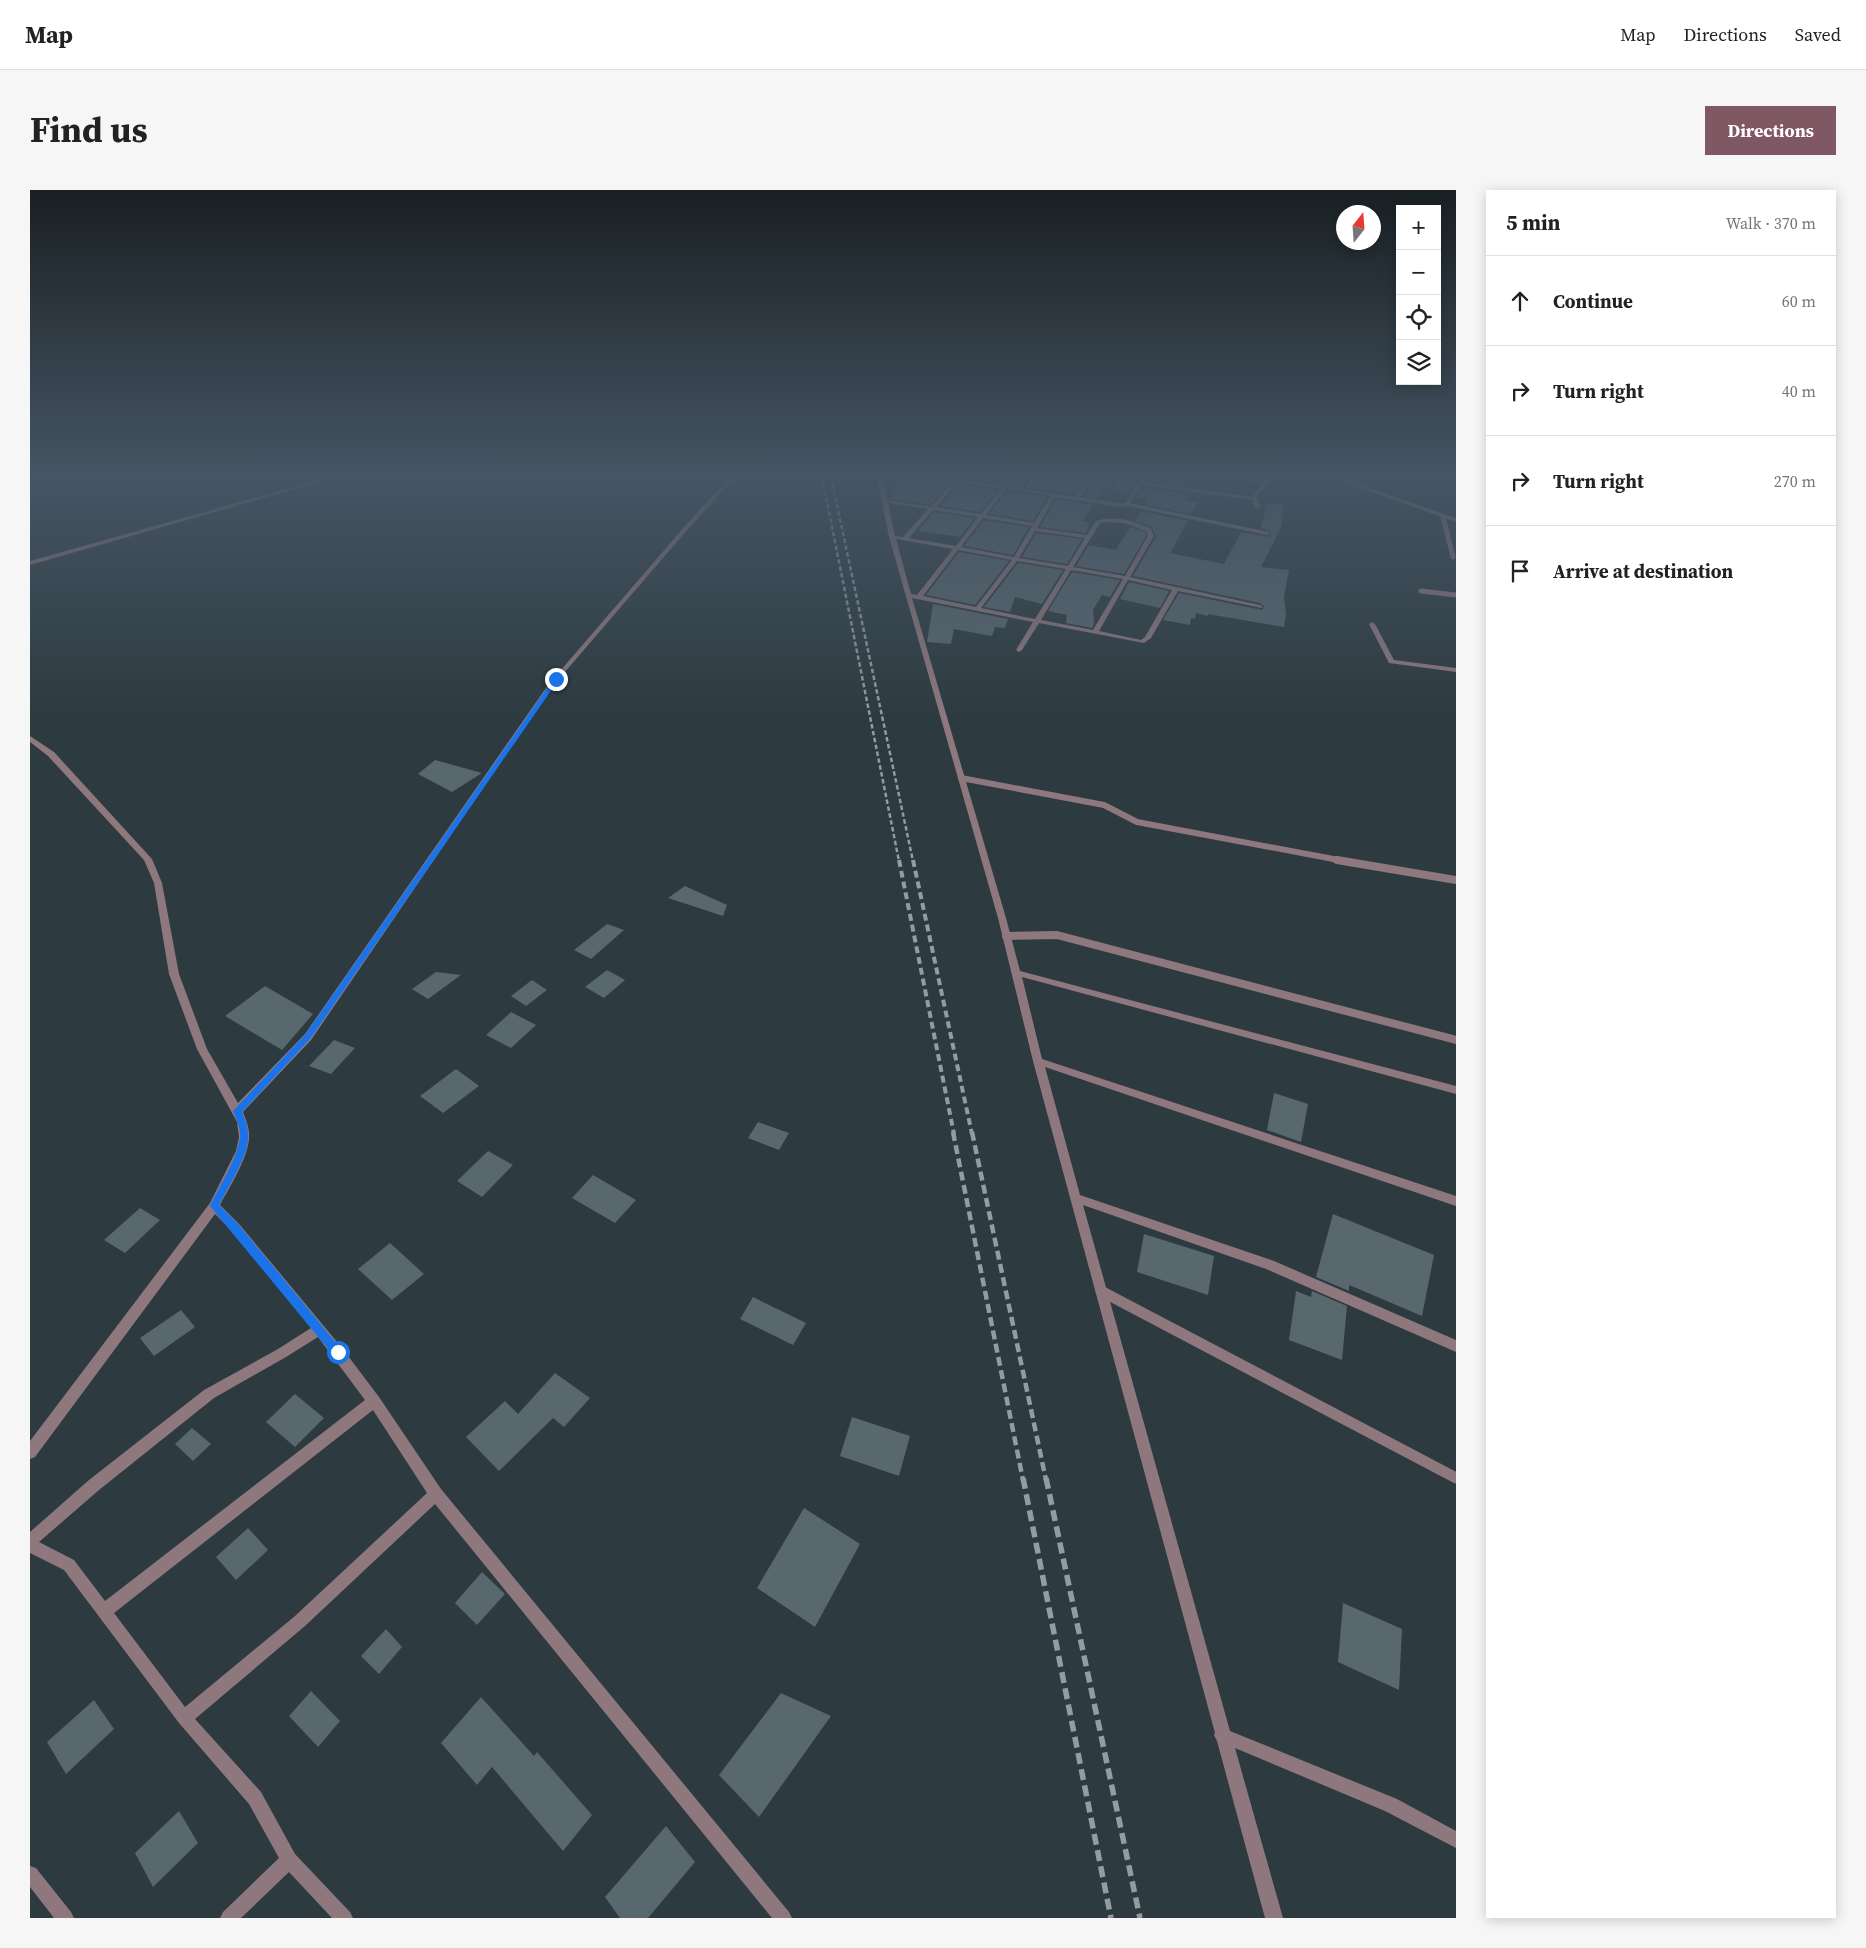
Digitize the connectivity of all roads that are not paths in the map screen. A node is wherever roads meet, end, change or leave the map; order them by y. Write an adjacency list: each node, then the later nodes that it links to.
1 (49, 558): 8 (street)
2 (660, 558): 30 (street)
3 (900, 558): 14 (street)
4 (948, 558): 14 (street)
5 (1016, 558): 9 (street); 16 (street)
6 (1074, 558): 9 (street)
7 (1138, 558): 10 (street)
8 (30, 563)
9 (1068, 568): 10 (street); 17 (street)
10 (1126, 578): 11 (street); 19 (street)
11 (1176, 589): 15 (street); 19 (street)
12 (1421, 591): 13 (lane)
13 (1456, 595)
14 (914, 596): 16 (street); 23 (street)
15 (1260, 607)
16 (977, 609): 17 (street)
17 (1036, 621): 19 (street); 20 (street)
18 (1372, 624): 21 (street)
19 (1095, 633)
20 (1019, 650)
21 (1456, 670)
22 (30, 738): 30 (street)
23 (961, 778): 24 (lane); 25 (street)
24 (1456, 880)
25 (1006, 936): 26 (street); 27 (lane)
26 (1017, 973): 28 (street); 29 (street)
27 (1456, 1040)
28 (1038, 1061): 31 (street); 32 (street)
29 (1456, 1090)
30 (237, 1111): 33 (street)
31 (1076, 1198): 34 (street); 36 (street)
32 (1456, 1201)
33 (214, 1206): 35 (street); 38 (street)
34 (1101, 1291): 39 (lane); 45 (street)
35 (318, 1330): 37 (street); 41 (street)
36 (1456, 1346)
37 (374, 1400): 40 (street); 43 (street)
38 (30, 1452)
39 (1456, 1478)
40 (436, 1494): 44 (street); 52 (street)
41 (30, 1541)
42 (30, 1545): 43 (street)
43 (105, 1611): 44 (street)
44 (184, 1718): 47 (street)
45 (1222, 1735): 46 (street); 53 (street)
46 (1456, 1840)
47 (289, 1860): 50 (street); 51 (street)
48 (30, 1874): 49 (street)
49 (65, 1918)
50 (229, 1918)
51 (344, 1918)
52 (783, 1918)
53 (1274, 1918)

